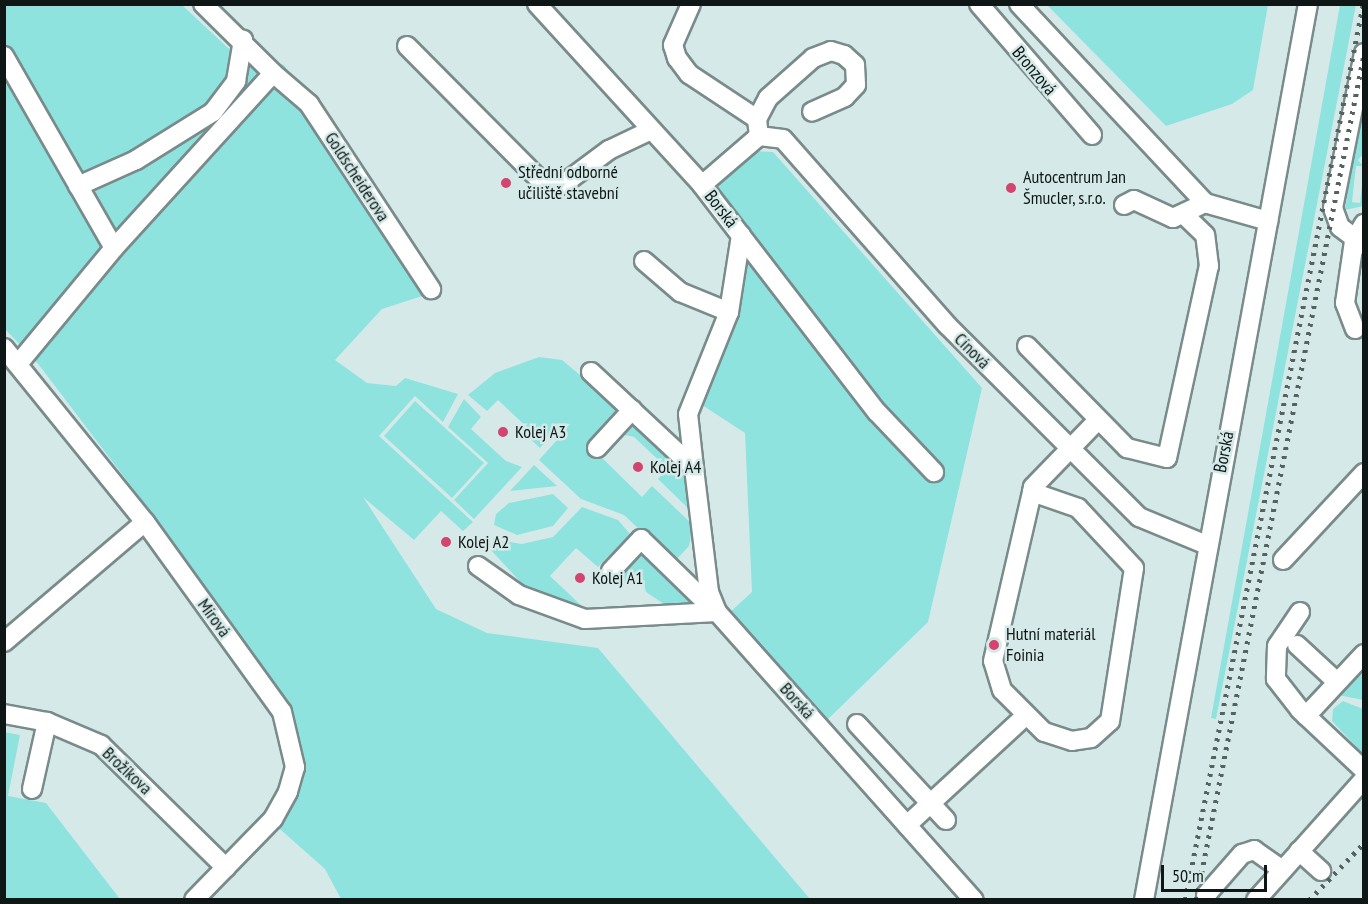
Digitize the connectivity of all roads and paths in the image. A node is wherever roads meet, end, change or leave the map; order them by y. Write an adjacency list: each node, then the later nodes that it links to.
1 (203, 4): 8 (street, Goldscheiderova)
2 (537, 4): 15 (street, Borská)
3 (691, 4): 14 (street, Cínová)
4 (979, 4): 7 (street, Bronzová)
5 (1308, 4): 22 (street, Borská)
6 (1022, 8): 7 (street); 19 (street)
7 (1001, 31): 16 (street, Bronzová)
8 (243, 40): 12 (street, Goldscheiderova); 18 (street)
9 (407, 46): 15 (street)
10 (1364, 53): 25 (street)
11 (4, 56): 18 (street)
12 (273, 73): 26 (street); 28 (street, Goldscheiderova)
13 (812, 112): 14 (street)
14 (758, 128): 17 (street); 38 (street, Cínová)
15 (651, 130): 17 (street, Borská)
16 (1092, 135)
17 (702, 185): 24 (street, Borská)
18 (78, 186): 26 (street)
19 (1205, 203): 21 (street); 22 (street)
20 (1124, 205): 21 (street)
21 (1185, 216): 36 (street)
22 (1268, 220): 44 (street, Borská)
23 (1364, 224): 25 (street)
24 (741, 235): 29 (street, Borská); 40 (street)
25 (1359, 243): 30 (street)
26 (114, 248): 33 (street)
27 (644, 261): 29 (street)
28 (431, 289)
29 (729, 312): 39 (street, Borská)
30 (1355, 329)
31 (1027, 346): 36 (street)
32 (4, 348): 33 (street, Mírová)
33 (19, 363): 43 (street, Mírová)
34 (591, 372): 35 (street)
35 (632, 410): 37 (street); 39 (street)
36 (1096, 422): 38 (street)
37 (597, 448)
38 (1070, 449): 42 (street); 44 (street, Cínová)
39 (694, 468): 48 (street, Borská)
40 (934, 472)
41 (1364, 473): 45 (street)
42 (1032, 492): 56 (street); 56 (street)
43 (146, 522): 50 (street); 66 (street, Mírová)
44 (1207, 545): 73 (street, Borská)
45 (1283, 560)
46 (478, 566): 48 (street)
47 (611, 571): 48 (street)
48 (717, 612): 64 (street, Borská)
49 (1300, 612): 54 (street)
50 (4, 642)
51 (1297, 645): 53 (street)
52 (1364, 654): 53 (street)
53 (1337, 682): 54 (street)
54 (1303, 713): 59 (street)
55 (4, 714): 57 (street, Brožíkova)
56 (1026, 715): 62 (street)
57 (47, 722): 61 (street); 66 (street, Brožíkova)
58 (857, 724): 62 (street)
59 (1364, 770)
60 (1364, 779): 65 (street)
61 (32, 789)
62 (931, 804): 63 (street); 64 (street)
63 (946, 820)
64 (907, 825): 72 (street, Borská)
65 (1299, 851): 67 (street); 68 (street)
66 (226, 868): 71 (street, Mírová)
67 (1282, 870): 69 (street); 70 (street)
68 (1321, 871)
69 (1206, 895)
70 (1260, 898)
71 (194, 900)
72 (974, 900)
73 (1143, 900)

